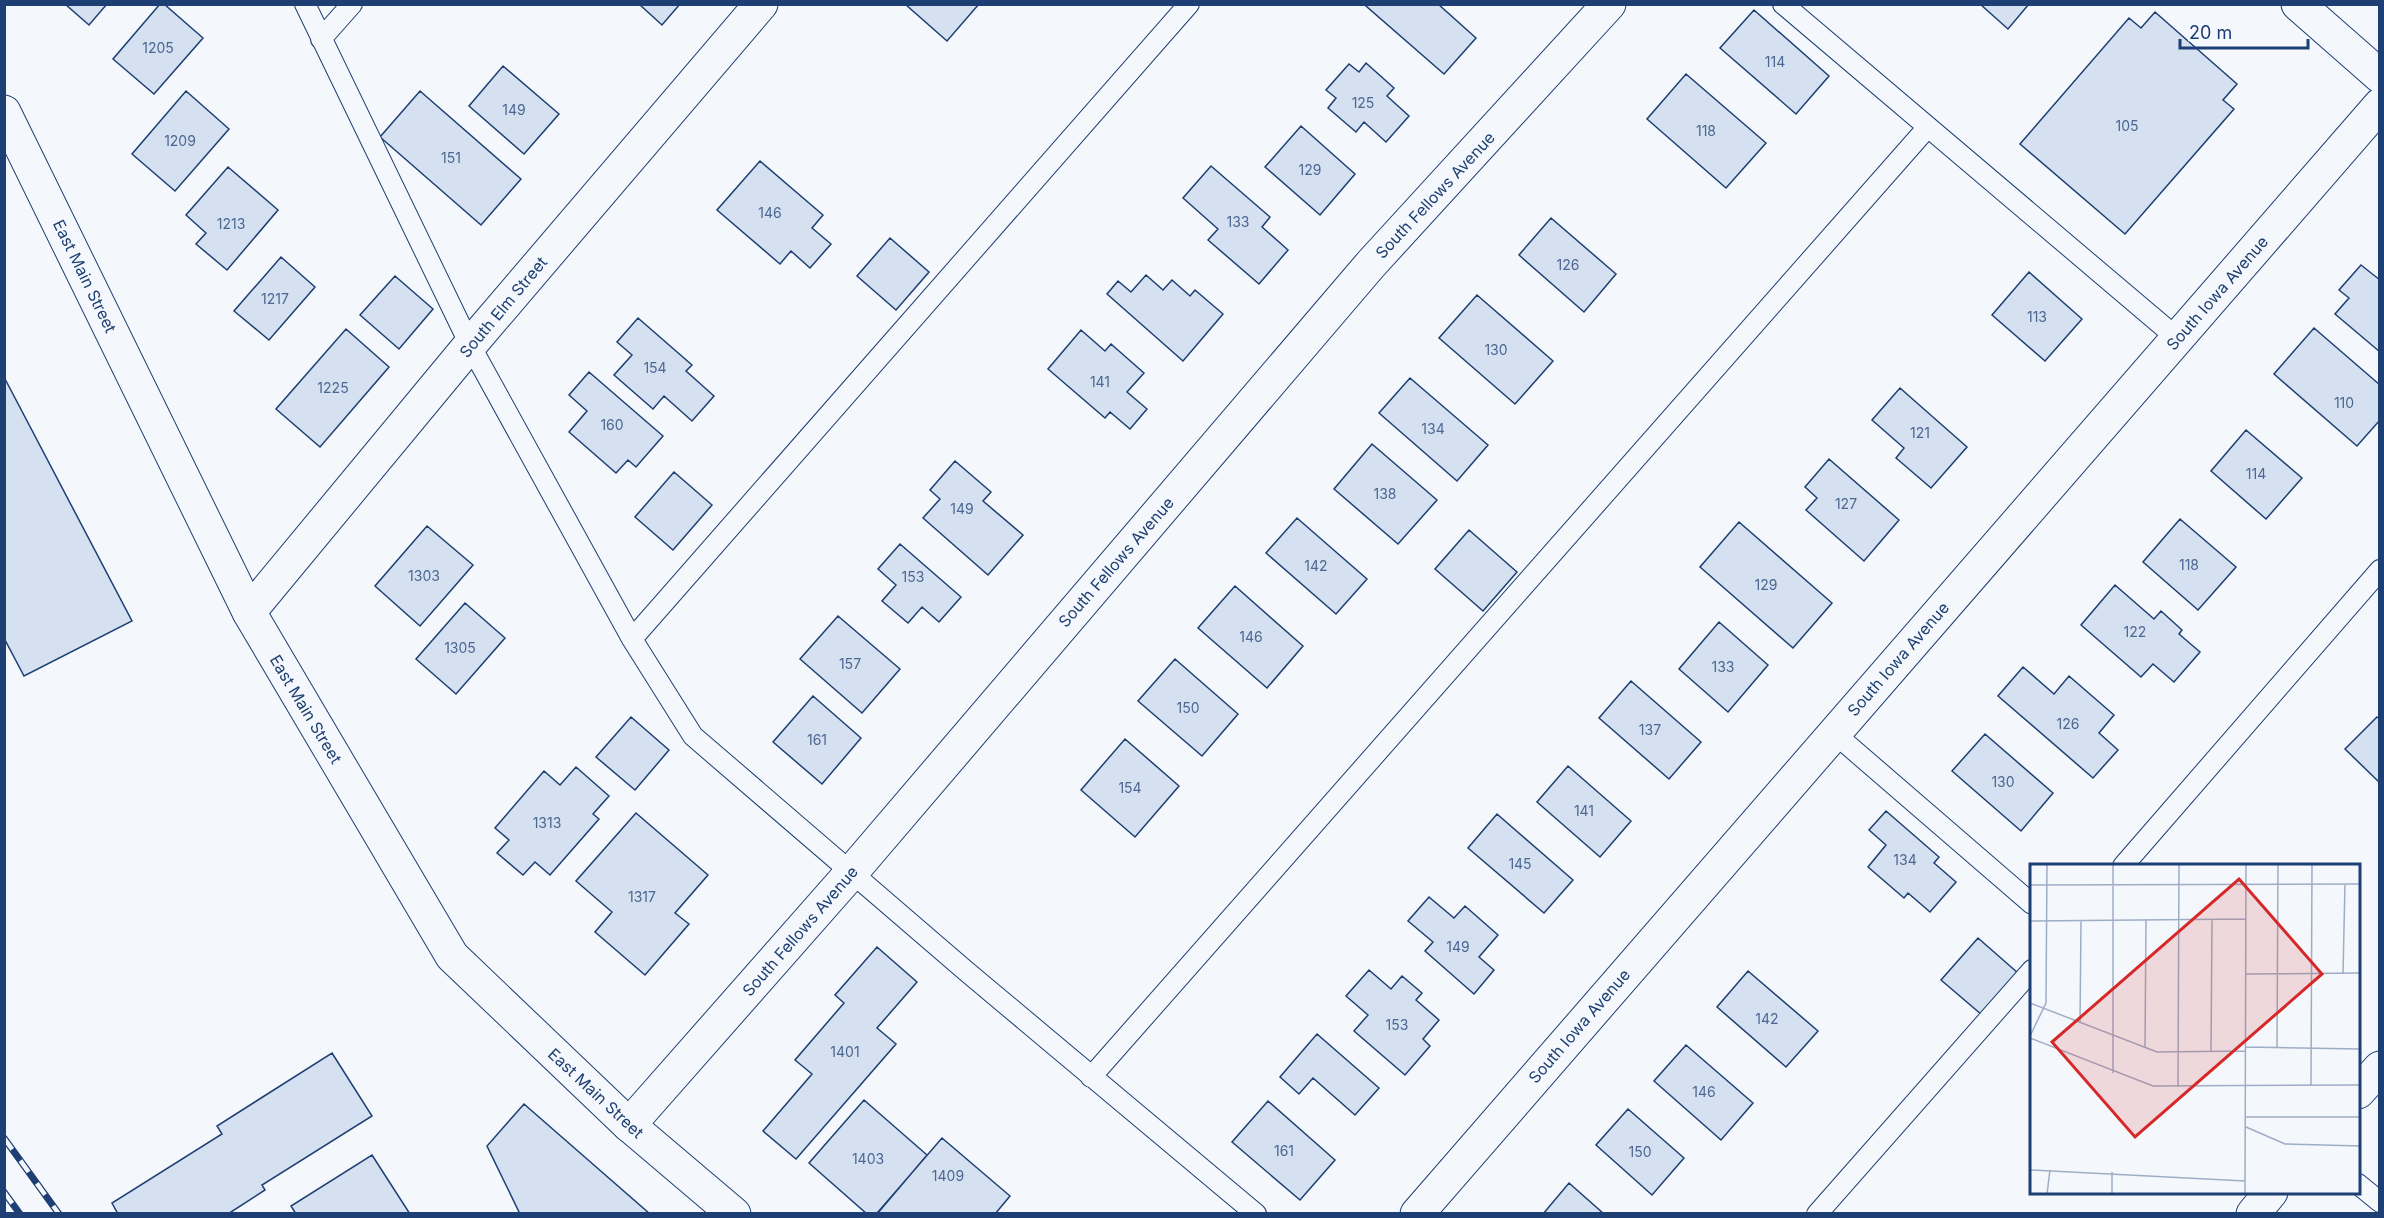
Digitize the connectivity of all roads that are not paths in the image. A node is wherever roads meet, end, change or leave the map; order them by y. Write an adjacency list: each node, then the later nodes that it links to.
1 (304, 4): 8 (lane)
2 (352, 4): 8 (lane)
3 (762, 4): 14 (main road, South Elm Street)
4 (1189, 4): 17 (lane)
5 (1610, 4): 20 (main road, South Fellows Avenue)
6 (1782, 4): 12 (lane)
7 (2298, 4): 9 (main road)
8 (321, 39): 14 (lane)
9 (2379, 76)
10 (2379, 105): 13 (main road, South Iowa Avenue)
11 (4, 111): 16 (main road, East Main Street)
12 (1927, 128): 13 (lane); 24 (lane)
13 (2177, 338): 18 (main road, South Iowa Avenue)
14 (470, 345): 16 (main road, South Elm Street); 17 (lane)
15 (2379, 570): 19 (lane)
16 (249, 612): 26 (main road, East Main Street)
17 (632, 639): 20 (lane)
18 (1834, 733): 21 (lane); 32 (main road, South Iowa Avenue)
19 (2125, 864)
20 (851, 873): 24 (lane); 26 (main road, South Fellows Avenue)
21 (2030, 903)
22 (2030, 971): 33 (lane)
23 (2379, 1068): 25 (main road)
24 (1091, 1077): 31 (lane)
25 (2360, 1090)
26 (629, 1125): 30 (main road, East Main Street)
27 (2360, 1186): 29 (lane)
28 (2269, 1194): 34 (main road)
29 (2379, 1202)
30 (734, 1214)
31 (1256, 1214)
32 (1417, 1214)
33 (1817, 1214)
34 (2253, 1214)

